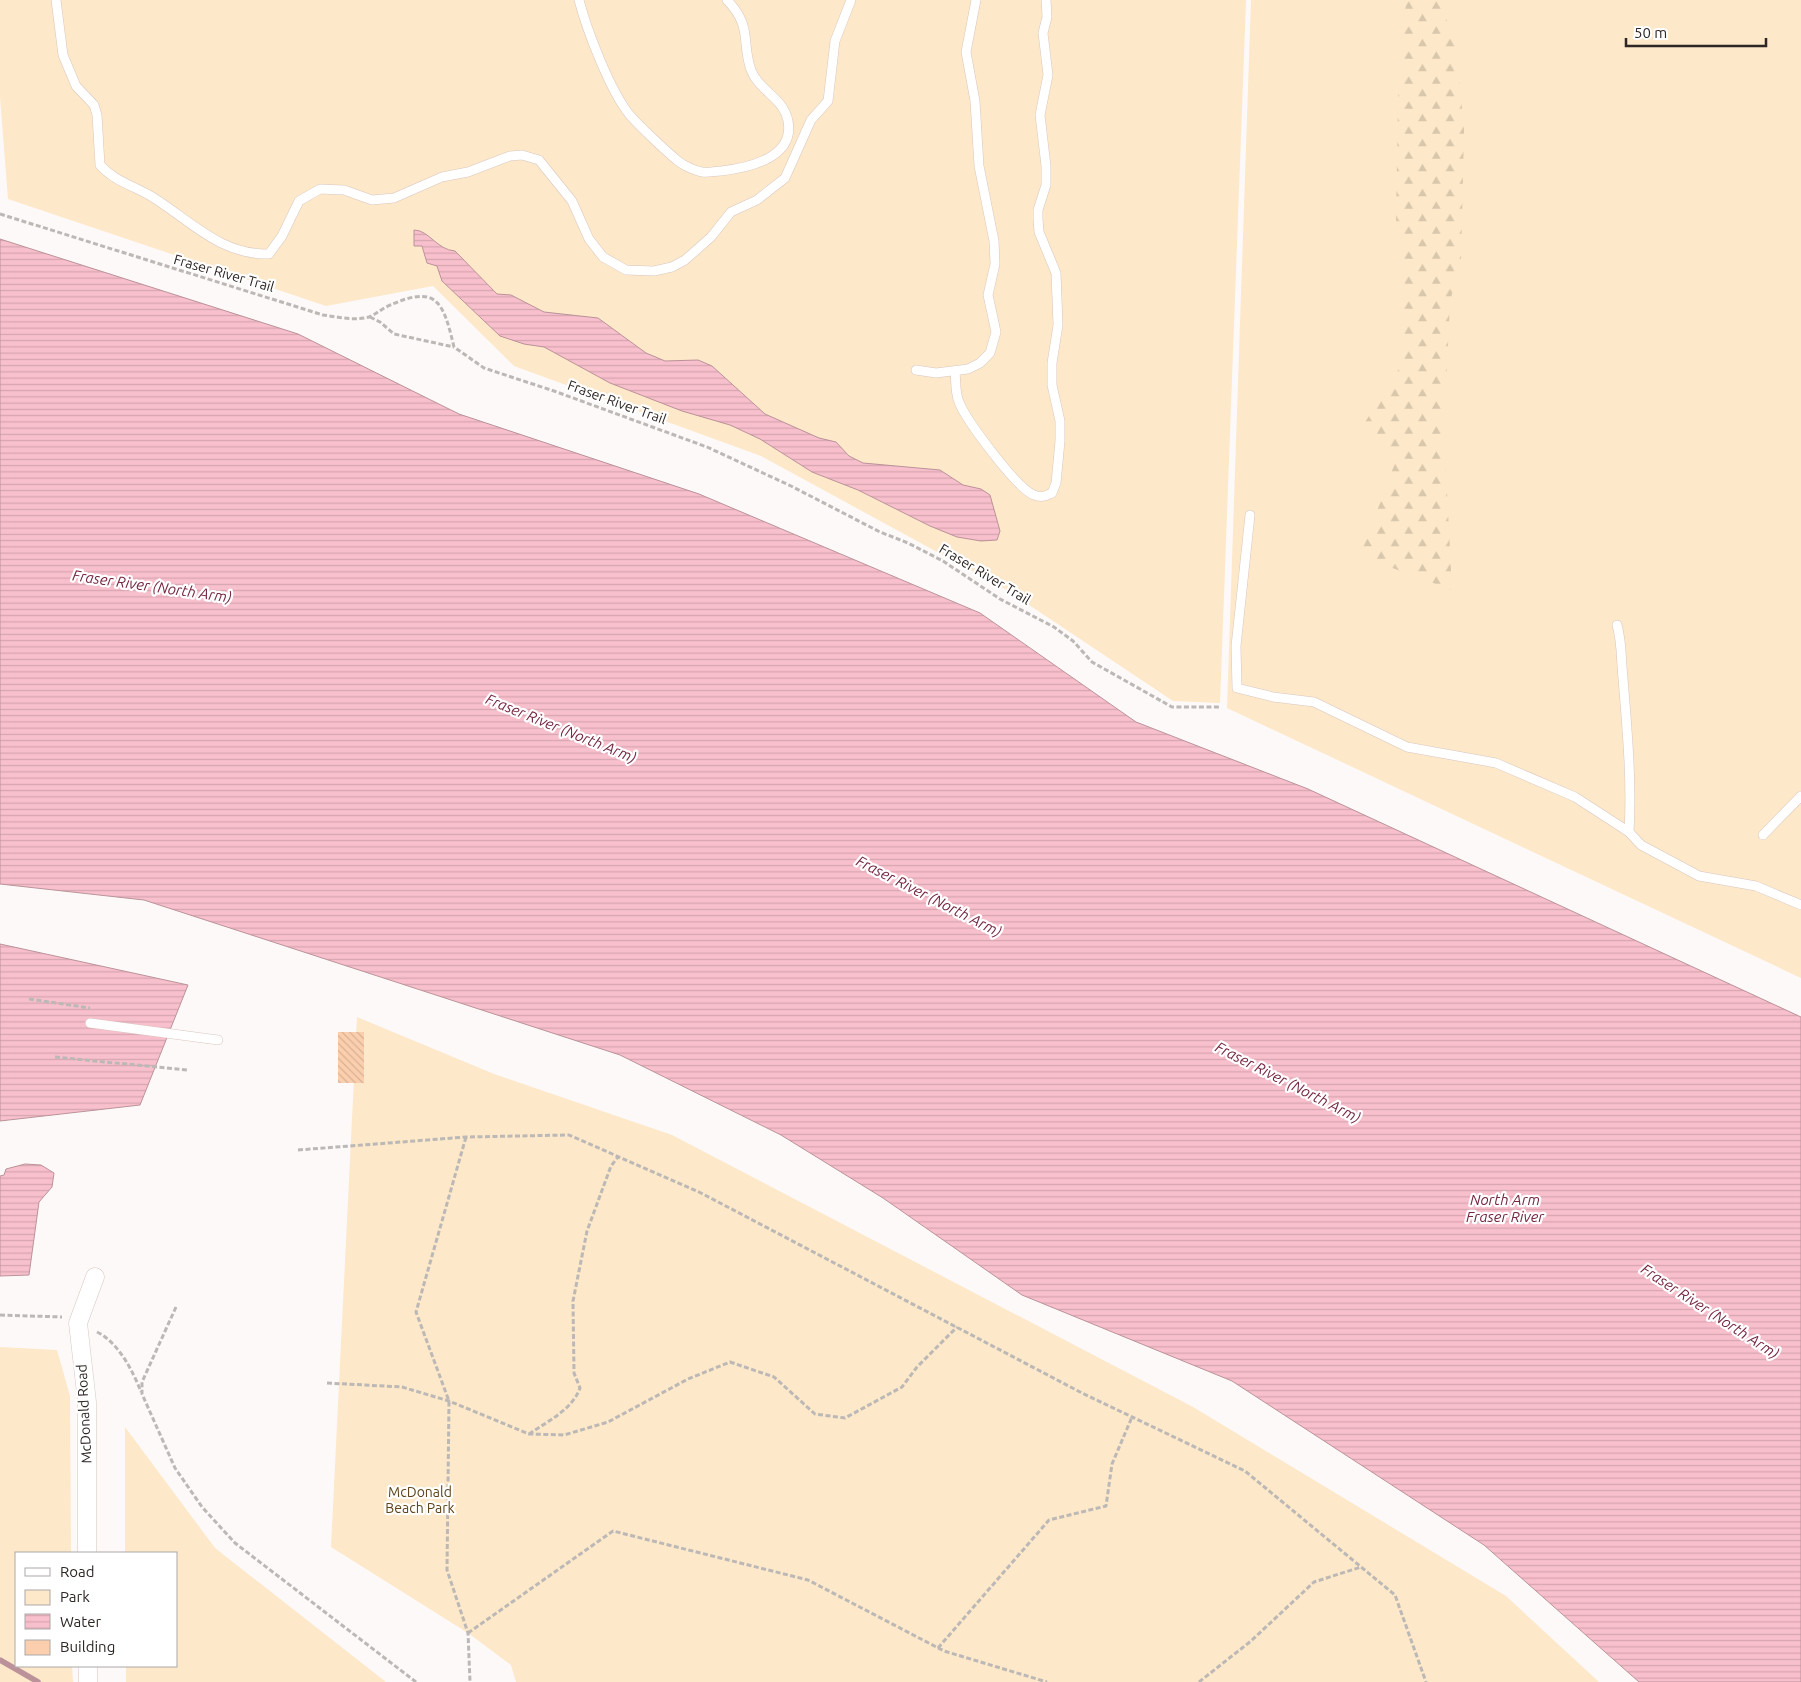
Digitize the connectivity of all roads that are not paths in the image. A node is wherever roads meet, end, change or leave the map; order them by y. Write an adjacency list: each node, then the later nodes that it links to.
1 (56, 0): 4 (lane)
2 (579, 0): 3 (lane)
3 (727, 0)
4 (851, 0)
5 (976, 0): 8 (lane)
6 (1046, 0): 8 (lane)
7 (916, 370): 8 (lane)
8 (955, 371)
9 (1250, 515): 12 (lane)
10 (1618, 625): 12 (lane)
11 (1801, 796): 13 (lane)
12 (1629, 832): 14 (lane)
13 (1763, 835)
14 (1801, 905)
15 (90, 1023): 16 (lane)
16 (218, 1040)
17 (95, 1277): 18 (street, McDonald Road)
18 (87, 1552)
19 (88, 1667): 20 (street)
20 (88, 1682)

